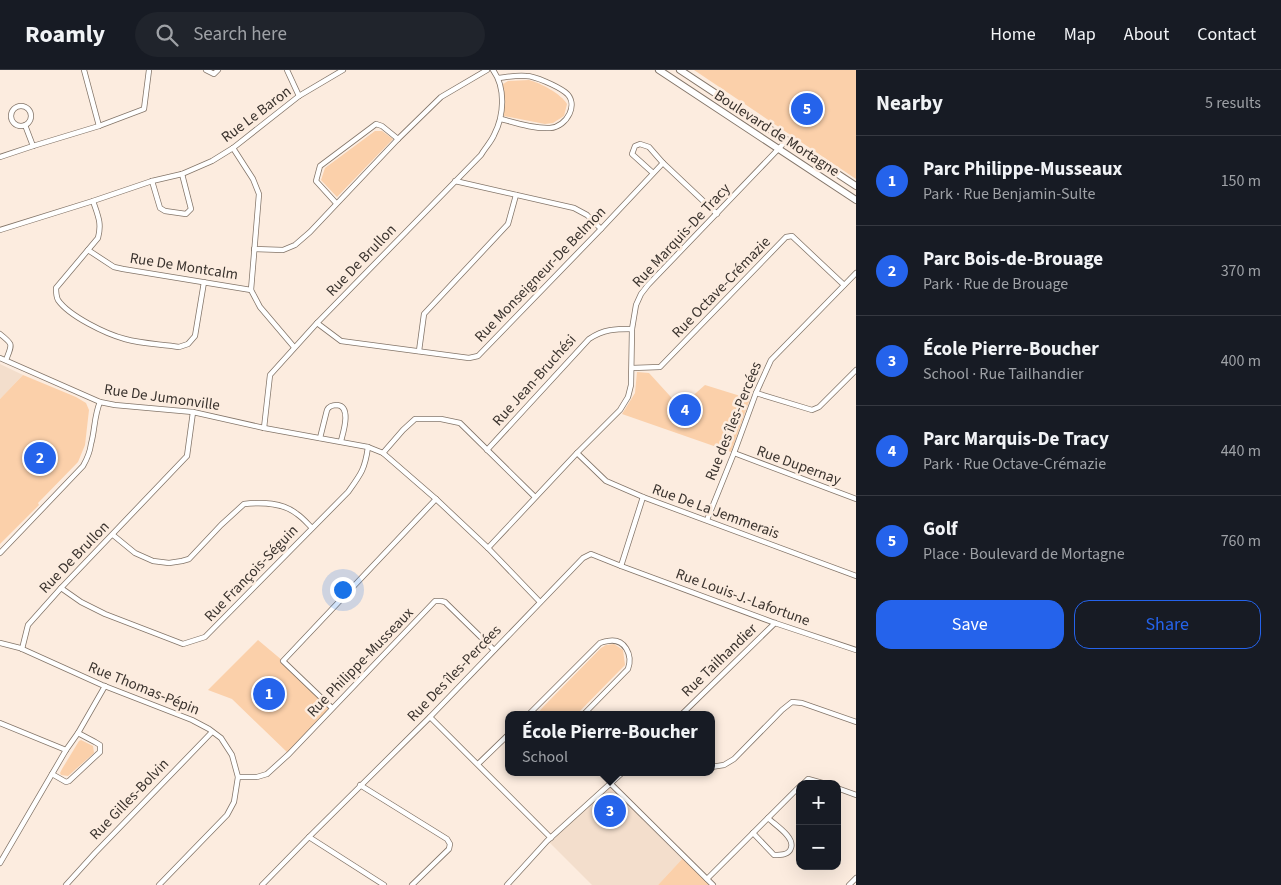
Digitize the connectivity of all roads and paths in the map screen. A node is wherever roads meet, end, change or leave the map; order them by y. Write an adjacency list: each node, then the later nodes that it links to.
1 (84, 70): 15 (street)
2 (149, 70): 15 (street)
3 (206, 70): 4 (street)
4 (218, 70)
5 (286, 70): 12 (street)
6 (343, 70): 12 (street, Rue Le Baron)
7 (487, 70): 16 (street)
8 (493, 70): 11 (street, Rue De Brullon)
9 (659, 70): 20 (main road, Boulevard de Mortagne)
10 (680, 70): 17 (main road, Boulevard de Mortagne)
11 (498, 78): 13 (street, Rue De Brullon); 13 (street)
12 (299, 96): 19 (street, Rue Le Baron)
13 (501, 119): 26 (street, Rue De Brullon)
14 (25, 125): 14 (street); 18 (street)
15 (99, 126): 18 (street)
16 (398, 139): 31 (street); 31 (street)
17 (786, 141): 20 (street, Rue Marquis-De Tracy); 27 (main road, Boulevard de Mortagne)
18 (33, 146): 21 (street)
19 (233, 148): 23 (street, Rue Le Baron); 35 (street)
20 (778, 150): 29 (main road, Boulevard de Mortagne); 32 (street, Rue Marquis-De Tracy)
21 (0, 158)
22 (662, 163): 24 (street, Rue Monseigneur-De Belmon); 24 (street); 32 (street)
23 (182, 174): 25 (street, Rue Le Baron); 25 (street)
24 (652, 174): 34 (street, Rue Monseigneur-De Belmon)
25 (152, 181): 30 (street, Rue Le Baron)
26 (455, 181): 28 (street); 41 (street, Rue De Brullon)
27 (856, 186)
28 (516, 195): 34 (street); 45 (street)
29 (856, 200)
30 (94, 201): 33 (street, Rue Le Baron); 36 (street)
31 (336, 203): 35 (street)
32 (717, 214): 42 (street, Rue Marquis-De Tracy)
33 (0, 230)
34 (601, 230): 45 (street, Rue Monseigneur-De Belmon)
35 (254, 249): 40 (street)
36 (88, 250): 38 (street, Rue De Montcalm); 38 (street)
37 (856, 273): 39 (street, Rue des îles-Percées)
38 (204, 282): 40 (street, Rue De Montcalm)
39 (844, 285): 48 (street, Rue Octave-Crémazie); 50 (street, Rue des îles-Percées)
40 (251, 290): 44 (street)
41 (317, 323): 44 (street, Rue De Brullon); 45 (street, Rue Monseigneur-De Belmon)
42 (632, 329): 48 (street, Rue Marquis-De Tracy); 57 (street, Rue Jean-Bruchési)
43 (0, 334): 47 (street)
44 (294, 347): 53 (street, Rue De Brullon)
45 (419, 351)
46 (0, 358): 47 (street, Rue De Jumonville)
47 (6, 360): 51 (street, Rue De Jumonville)
48 (632, 368): 59 (street, Rue Marquis-De Tracy)
49 (856, 371): 50 (street)
50 (756, 393): 60 (street, Rue des îles-Percées)
51 (100, 402): 52 (street, Rue De Jumonville); 69 (street)
52 (194, 412): 53 (street, Rue De Jumonville); 67 (street, Rue De Brullon)
53 (264, 428): 54 (street, Rue De Jumonville)
54 (320, 438): 55 (street, Rue De Jumonville); 55 (street)
55 (341, 442): 56 (street, Rue De Jumonville)
56 (368, 446): 58 (street, Rue De Jumonville); 66 (street, Rue François-Séguin)
57 (487, 450): 58 (street); 62 (street)
58 (382, 453): 64 (street, Rue De Jumonville)
59 (577, 453): 61 (street, Rue De La Jemmerais); 62 (street, Rue Marquis-De Tracy)
60 (734, 454): 63 (street, Rue Dupernay); 65 (street, Rue des îles-Percées)
61 (644, 497): 65 (street, Rue De La Jemmerais); 70 (street)
62 (535, 498): 68 (street, Rue Marquis-De Tracy)
63 (856, 499)
64 (436, 500): 68 (street, Rue De Jumonville); 80 (street)
65 (707, 520): 71 (street, Rue De La Jemmerais)
66 (312, 528): 67 (street); 72 (street, Rue François-Séguin)
67 (113, 535): 72 (street, Rue De Brullon)
68 (488, 548): 73 (street, Rue De Jumonville)
69 (0, 553)
70 (621, 566): 73 (street, Rue Des îles-Percées); 74 (street, Rue Louis-J.-Lafortune)
71 (856, 576)
72 (62, 588): 76 (street, Rue De Brullon)
73 (540, 602): 77 (street, Rue Des îles-Percées)
74 (775, 623): 78 (street, Rue Louis-J.-Lafortune); 83 (street, Rue Tailhandier)
75 (0, 643): 76 (street, Rue Thomas-Pépin)
76 (22, 649): 79 (street, Rue Thomas-Pépin)
77 (494, 650): 80 (street, Rue Philippe-Musseaux); 84 (street, Rue Des îles-Percées)
78 (856, 650)
79 (105, 686): 87 (street, Rue Thomas-Pépin); 88 (street)
80 (332, 708): 95 (street, Rue Philippe-Musseaux)
81 (532, 711): 82 (street)
82 (587, 711)
83 (685, 711)
84 (430, 717): 91 (street); 97 (street, Rue Des îles-Percées)
85 (0, 722): 90 (street)
86 (856, 722): 92 (street)
87 (212, 732): 95 (street, Rue Thomas-Pépin); 108 (street, Rue Gilles-Bolvin)
88 (78, 733): 90 (street); 93 (street)
89 (505, 738): 91 (street)
90 (66, 750): 93 (street)
91 (478, 764): 104 (street)
92 (715, 767)
93 (52, 774): 105 (street)
94 (619, 776): 96 (street)
95 (238, 777): 109 (street, Rue Thomas-Pépin)
96 (611, 784): 104 (street); 107 (street)
97 (360, 785): 103 (street, Rue Des îles-Percées); 112 (street)
98 (841, 789): 100 (street)
99 (796, 790): 101 (street)
100 (856, 795)
101 (768, 818): 102 (street); 102 (street)
102 (753, 833): 107 (street)
103 (309, 837): 110 (street, Rue Des îles-Percées); 111 (street)
104 (551, 838): 113 (street)
105 (0, 863)
106 (856, 878): 115 (street)
107 (707, 879): 114 (street)
108 (66, 885)
109 (159, 885)
110 (262, 885)
111 (384, 885)
112 (412, 885)
113 (507, 885)
114 (713, 885)
115 (849, 885)

